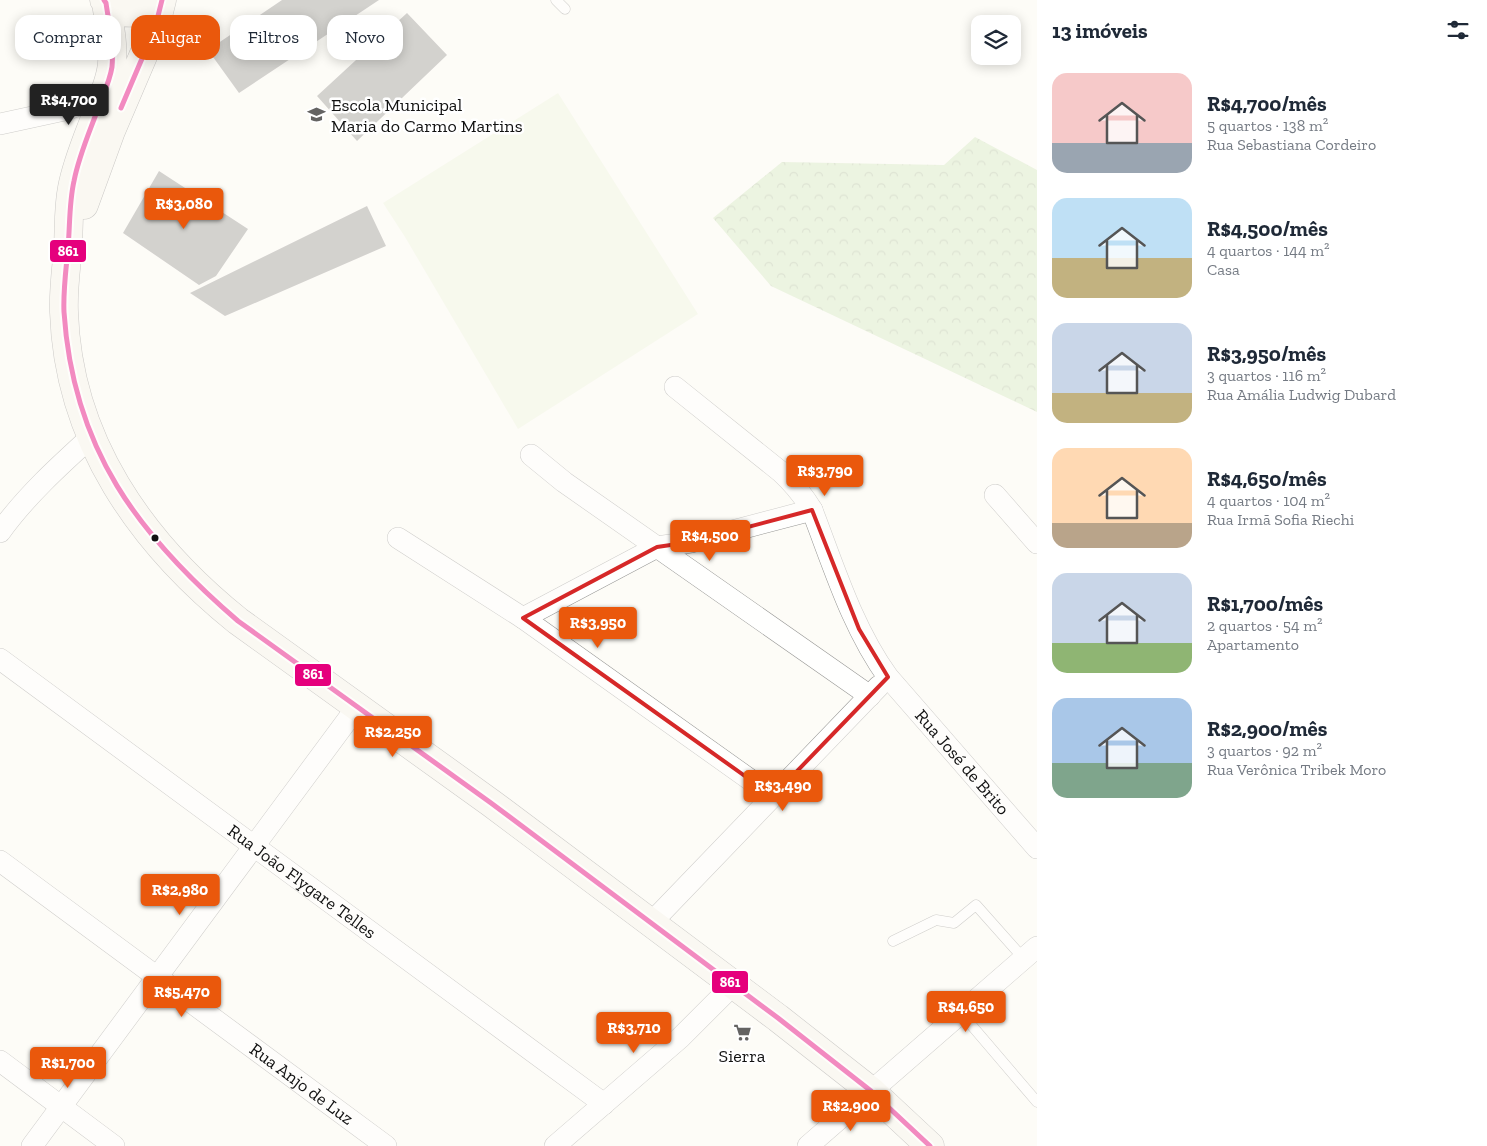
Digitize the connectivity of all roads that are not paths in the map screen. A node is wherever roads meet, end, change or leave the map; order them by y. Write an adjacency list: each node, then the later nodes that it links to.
1 (160, 0): 3 (main road); 9 (main road)
2 (556, 0): 4 (lane)
3 (105, 2): 5 (main road)
4 (565, 10)
5 (104, 94): 6 (street); 8 (main road)
6 (69, 109): 7 (street); 8 (street)
7 (0, 124)
8 (87, 140): 9 (main road)
9 (68, 248): 11 (main road)
10 (675, 387): 14 (street, Rua José de Brito)
11 (92, 436): 15 (street); 23 (main road)
12 (531, 454): 18 (street)
13 (995, 495): 17 (street)
14 (812, 510): 18 (street); 21 (street, Rua José de Brito)
15 (4, 518)
16 (398, 538): 19 (street)
17 (1037, 543)
18 (657, 547): 19 (street); 22 (street)
19 (523, 618): 24 (street)
20 (0, 659): 25 (street, Rua João Flygare Telles)
21 (888, 677): 22 (street); 26 (street, Rua José de Brito)
22 (870, 696): 24 (street)
23 (357, 707): 25 (street); 28 (main road)
24 (773, 796): 28 (street)
25 (254, 846): 31 (street); 37 (street, Rua João Flygare Telles)
26 (1037, 848)
27 (0, 861): 31 (street, Rua Anjo de Luz)
28 (652, 922): 32 (main road)
29 (892, 941): 30 (lane)
30 (1030, 953): 33 (street)
31 (157, 977): 38 (street); 41 (street, Rua Anjo de Luz)
32 (734, 984): 35 (main road); 37 (street)
33 (961, 1013): 35 (street); 36 (lane)
34 (0, 1061): 38 (street)
35 (871, 1091): 43 (street); 44 (main road)
36 (1037, 1102)
37 (604, 1104): 42 (street)
38 (61, 1107): 39 (street); 40 (street)
39 (32, 1146)
40 (114, 1146)
41 (386, 1146)
42 (555, 1146)
43 (808, 1146)
44 (930, 1146)

